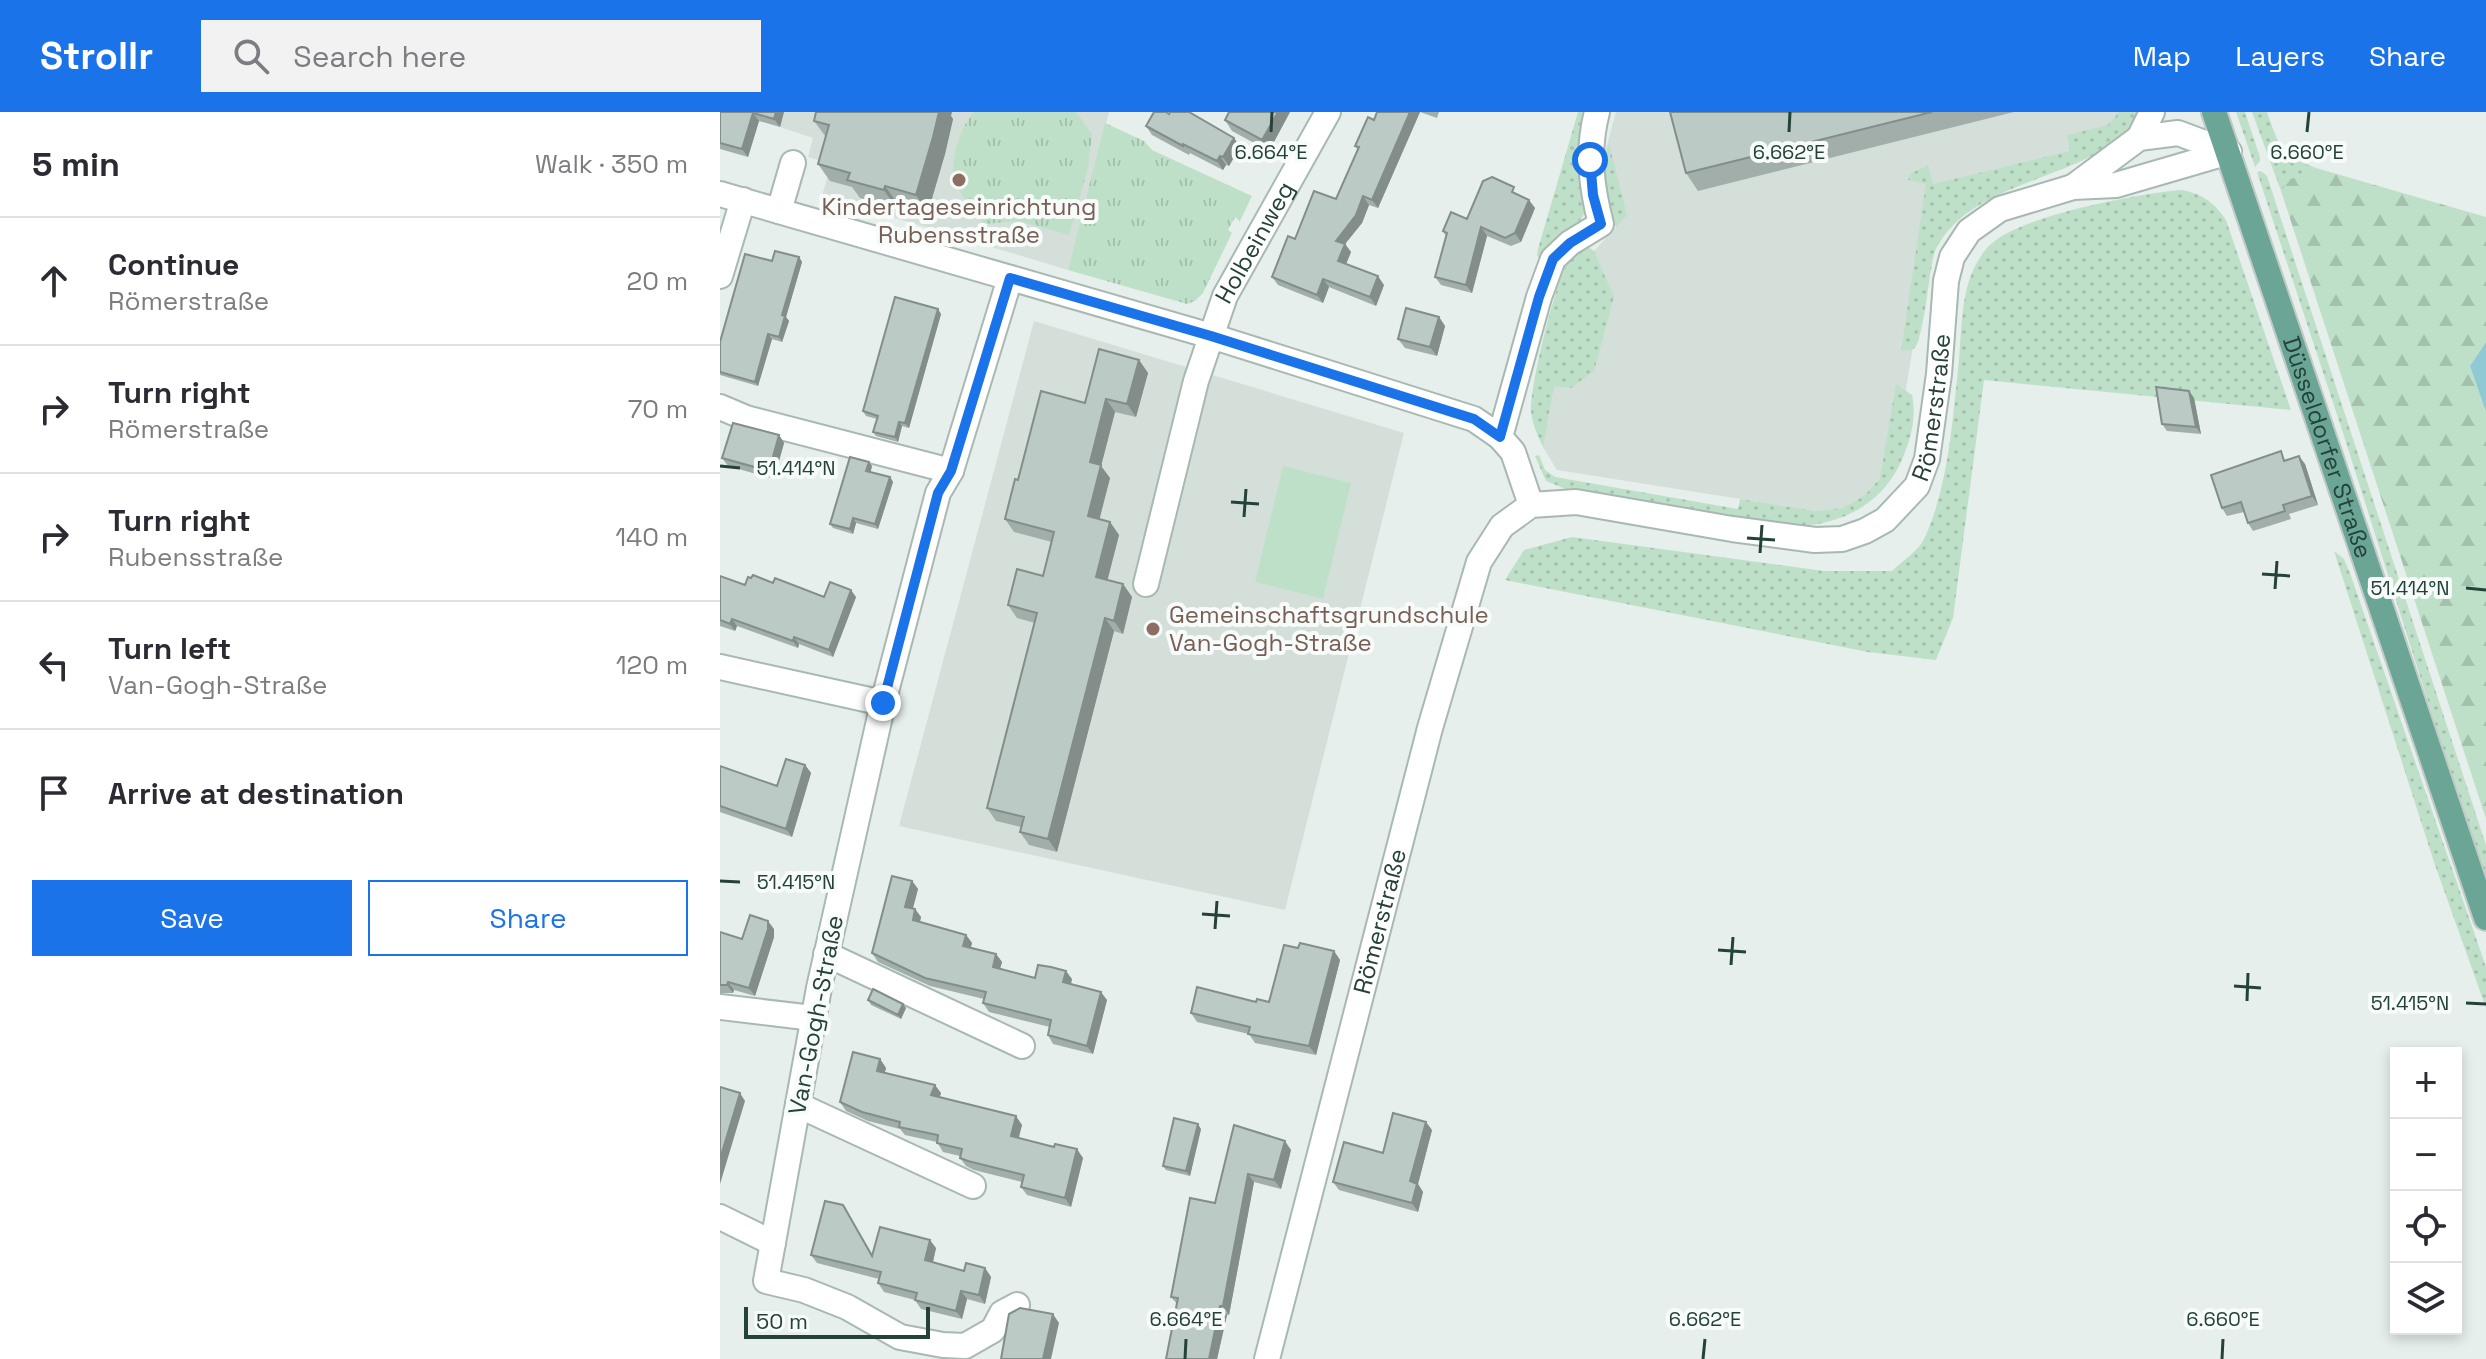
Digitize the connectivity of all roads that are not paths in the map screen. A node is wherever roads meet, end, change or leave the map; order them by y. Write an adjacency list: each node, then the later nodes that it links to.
1 (1328, 112): 13 (street, Holbeinweg)
2 (1597, 112): 15 (street)
3 (2152, 112): 5 (street)
4 (2214, 112): 6 (main road, Düsseldorfer Straße)
5 (2139, 138): 6 (street, Römerstraße); 8 (street, Römerstraße)
6 (2229, 152): 8 (street, Römerstraße); 21 (main road, Düsseldorfer Straße)
7 (793, 163): 10 (street)
8 (2073, 187): 17 (street, Römerstraße)
9 (732, 197): 10 (street); 11 (street)
10 (779, 211): 12 (street)
11 (720, 276)
12 (1010, 278): 13 (street); 16 (street, Van-Gogh-Straße)
13 (1211, 336): 15 (street); 18 (street, Holbeinweg)
14 (720, 407): 16 (street)
15 (1500, 437): 17 (street)
16 (951, 471): 20 (street, Van-Gogh-Straße)
17 (1531, 505): 31 (street, Römerstraße)
18 (1146, 584)
19 (720, 667): 20 (street)
20 (883, 703): 22 (street, Van-Gogh-Straße)
21 (2486, 918)
22 (826, 954): 24 (street, Van-Gogh-Straße); 25 (street)
23 (720, 1007): 24 (street)
24 (813, 1018): 26 (street, Van-Gogh-Straße)
25 (1022, 1046)
26 (798, 1105): 27 (street); 29 (street, Van-Gogh-Straße)
27 (973, 1186)
28 (720, 1217): 29 (street)
29 (773, 1243): 30 (street, Van-Gogh-Straße)
30 (1017, 1305)
31 (1267, 1359)

